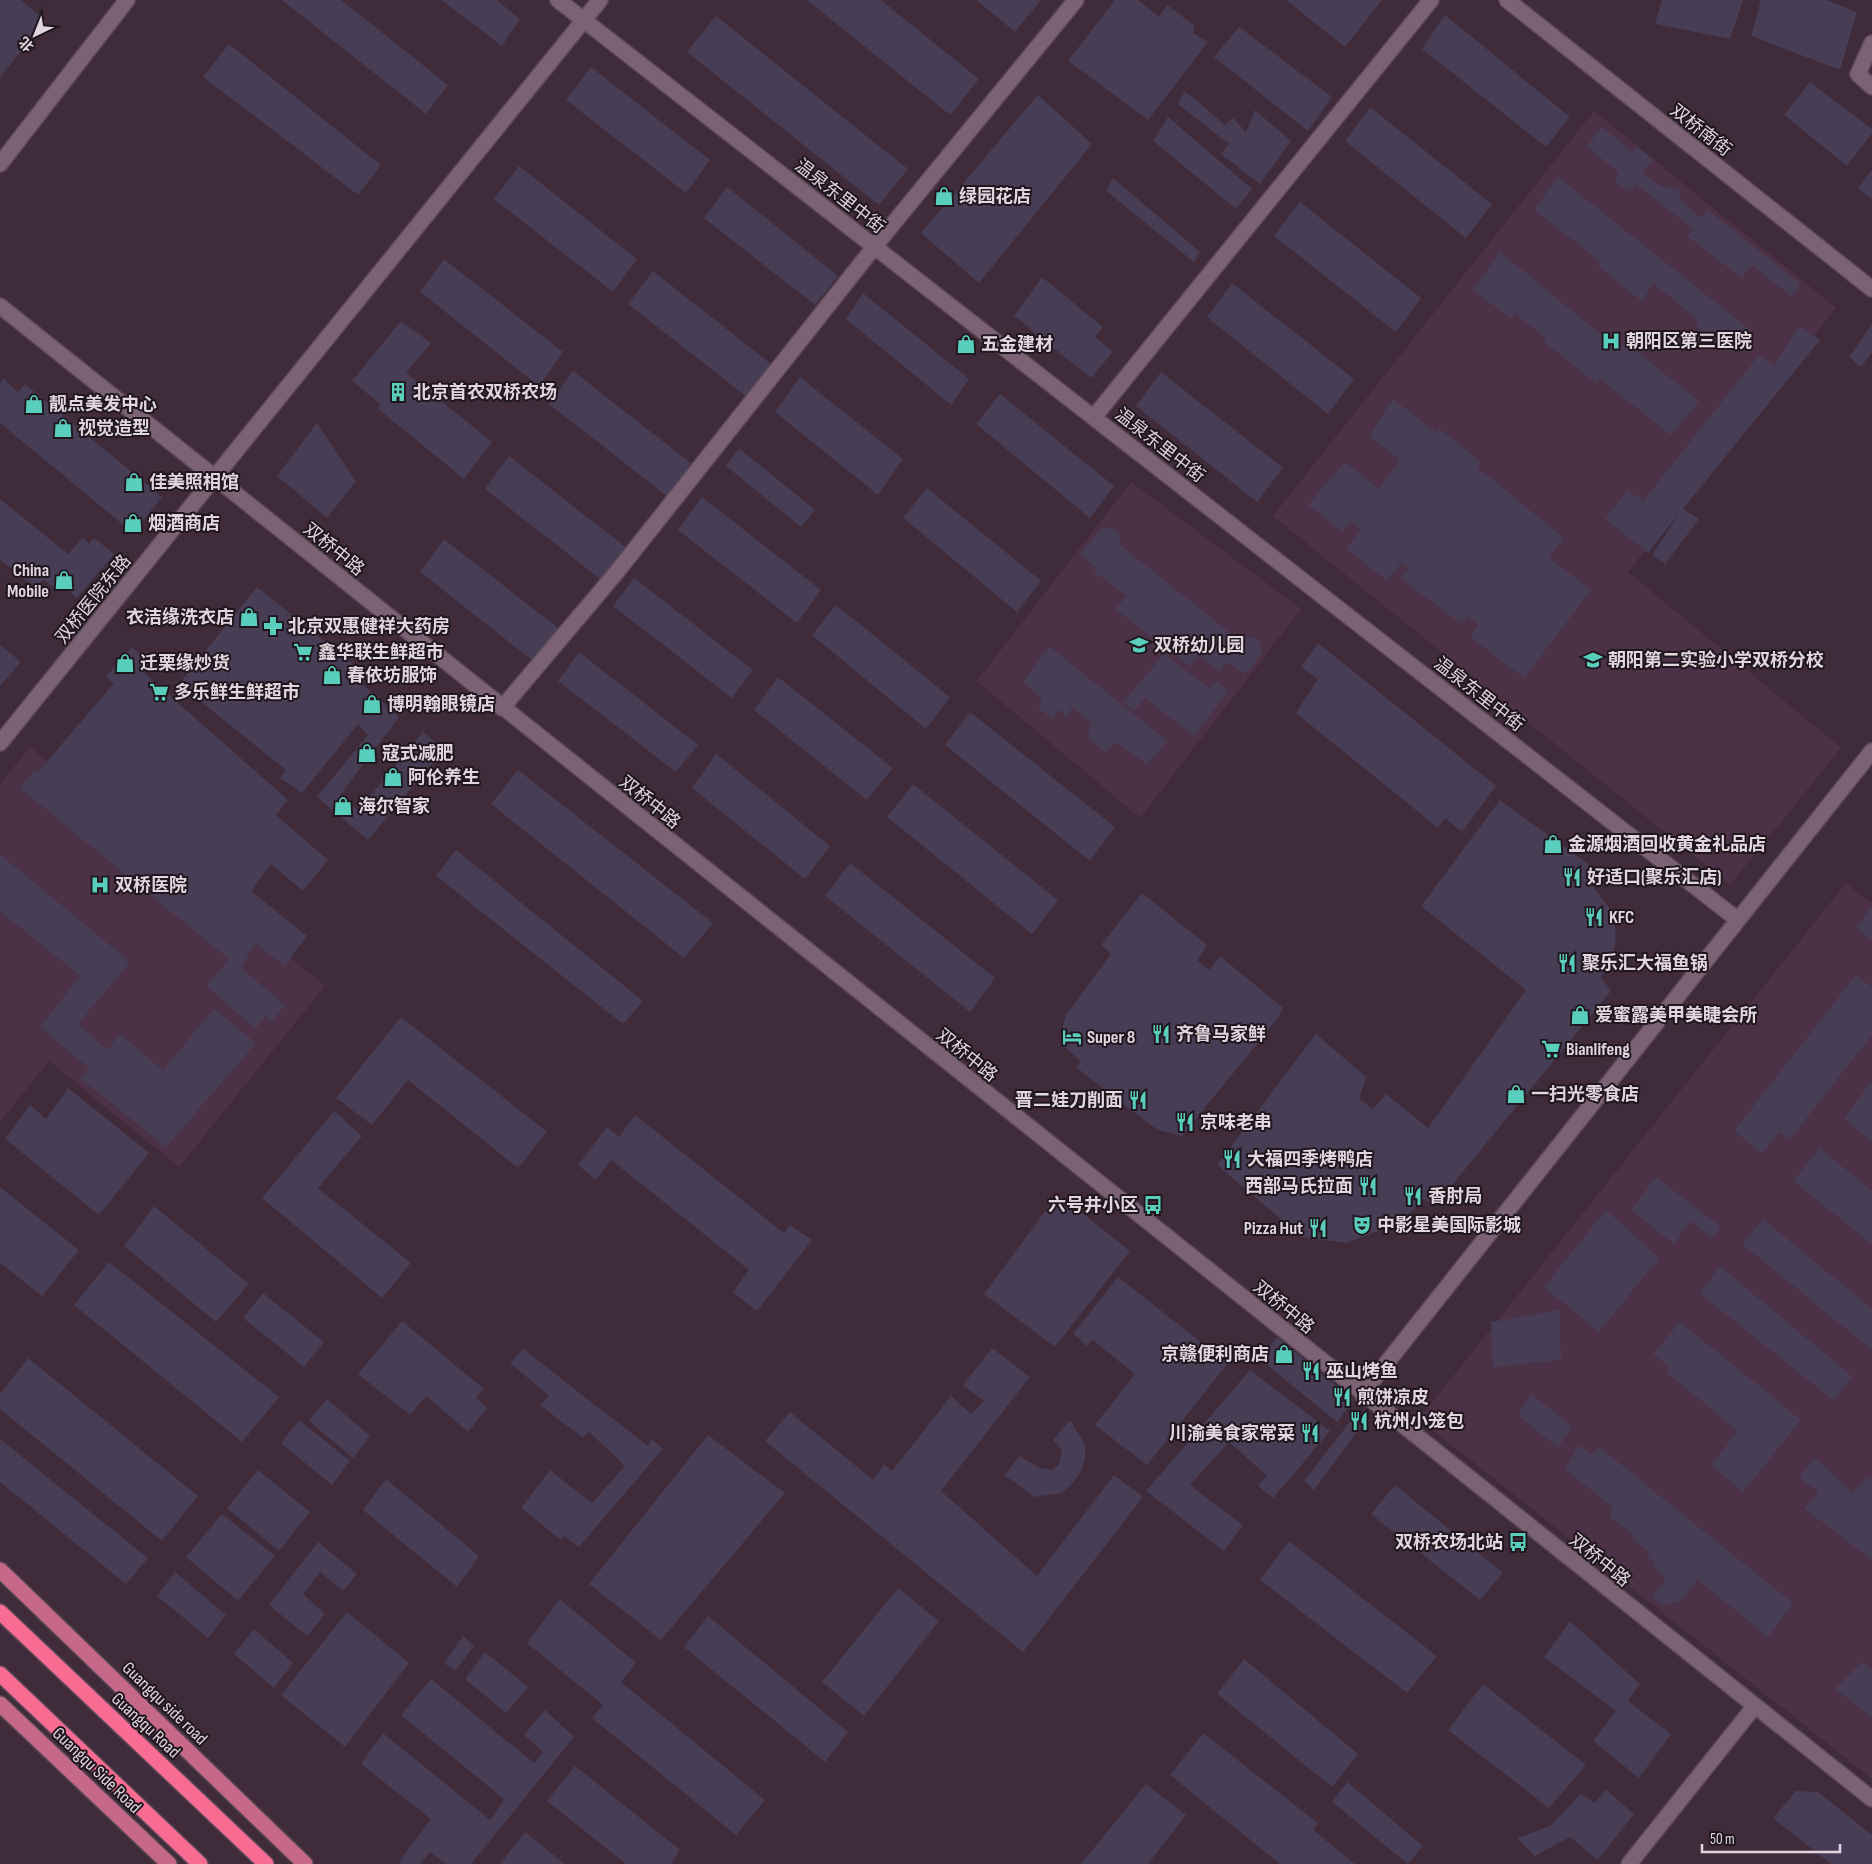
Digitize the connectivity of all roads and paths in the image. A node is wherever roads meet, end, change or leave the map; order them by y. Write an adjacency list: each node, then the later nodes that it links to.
1 (127, 0): 10 (street)
2 (558, 0): 7 (street, 温泉东里中街)
3 (600, 0): 7 (street, 双桥医院东路)
4 (1076, 0): 11 (street)
5 (1431, 0): 14 (street)
6 (1507, 0): 12 (street, 双桥南街)
7 (584, 20): 11 (street, 温泉东里中街); 15 (street, 双桥医院东路)
8 (1872, 43): 9 (street)
9 (1872, 87)
10 (0, 164)
11 (875, 247): 14 (street, 温泉东里中街); 16 (street)
12 (1872, 289)
13 (0, 306): 15 (street, 双桥中路)
14 (1094, 417): 19 (street, 温泉东里中街)
15 (215, 478): 16 (street, 双桥中路); 17 (street, 双桥医院东路)
16 (502, 708): 20 (street, 双桥中路)
17 (0, 743)
18 (1872, 751): 19 (street)
19 (1738, 920): 20 (street)
20 (1362, 1394): 25 (street, 双桥中路)
21 (0, 1570): 30 (main road, Guangqu side road)
22 (0, 1612): 29 (highway, Guangqu Road)
23 (0, 1674): 28 (highway)
24 (0, 1704): 27 (main road, Guangqu Side Road)
25 (1754, 1706): 26 (street, 双桥中路); 31 (street)
26 (1872, 1799)
27 (169, 1864)
28 (200, 1864)
29 (266, 1864)
30 (304, 1864)
31 (1630, 1864)

